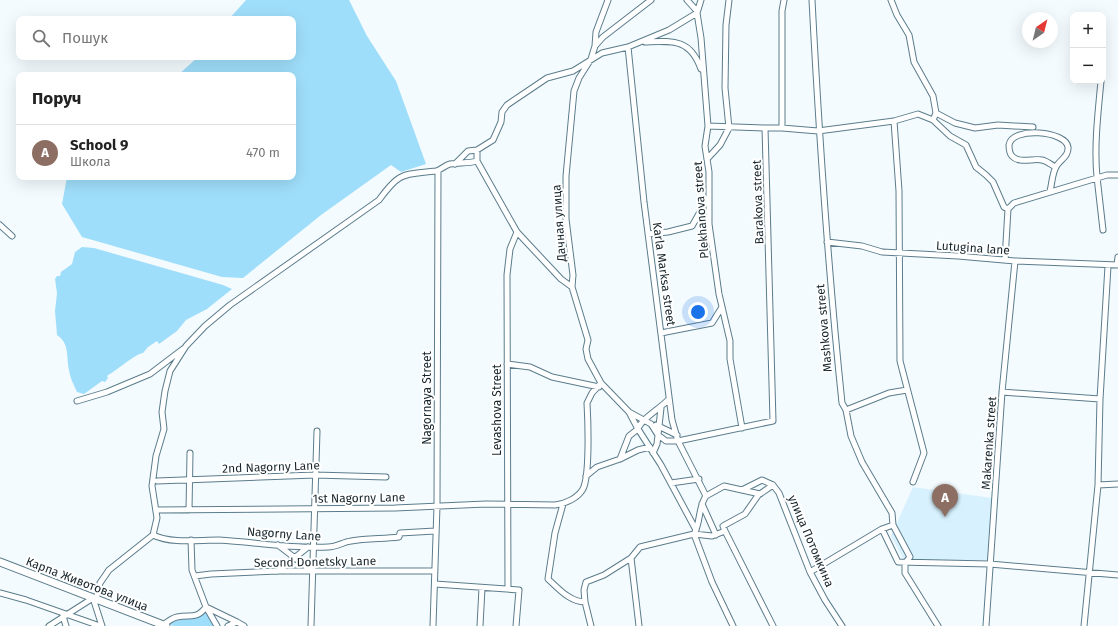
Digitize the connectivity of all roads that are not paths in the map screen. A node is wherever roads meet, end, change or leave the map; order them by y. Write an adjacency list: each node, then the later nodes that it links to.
1 (608, 0): 11 (street)
2 (652, 0): 11 (street)
3 (688, 0): 9 (street)
4 (702, 0): 9 (street)
5 (729, 0): 21 (street)
6 (784, 0): 23 (street)
7 (812, 0): 24 (street, Mashkova street)
8 (891, 0): 16 (street)
9 (697, 12): 10 (street); 14 (street, Plekhanova street)
10 (640, 43): 12 (street); 14 (street)
11 (595, 46): 13 (street)
12 (628, 47): 13 (street); 39 (street, Karla Marksa street)
13 (591, 60): 25 (street); 48 (street, Дачная улица)
14 (703, 76): 19 (street, Plekhanova street)
15 (1101, 84): 32 (street)
16 (936, 113): 17 (street); 20 (street)
17 (933, 120): 18 (street); 35 (street)
18 (894, 121): 24 (street); 42 (street)
19 (708, 126): 21 (street); 26 (street, Plekhanova street)
20 (1033, 127)
21 (729, 128): 22 (street); 26 (street)
22 (766, 128): 23 (street); 65 (street, Barakova street)
23 (782, 128): 24 (street)
24 (818, 131): 41 (street, Mashkova street)
25 (477, 150): 27 (street); 28 (street)
26 (707, 158): 34 (street, Plekhanova street)
27 (477, 161): 28 (street); 38 (street)
28 (455, 164): 30 (street)
29 (1056, 167): 29 (street); 33 (street)
30 (438, 171): 51 (street); 93 (street, Nagornaya Street)
31 (1118, 175): 32 (street)
32 (1097, 178): 33 (street); 37 (street)
33 (1050, 191): 35 (street)
34 (709, 197): 39 (street); 49 (street, Plekhanova street)
35 (1008, 209): 44 (street)
36 (0, 225): 40 (street)
37 (1102, 230)
38 (517, 232): 48 (street); 52 (street, Levashova Street)
39 (648, 234): 50 (street, Karla Marksa street)
40 (12, 236)
41 (828, 242): 42 (street, Lutugina lane); 60 (street, Mashkova street)
42 (899, 253): 44 (street, Lutugina lane); 54 (street)
43 (1118, 257): 46 (street)
44 (1004, 260): 45 (street, Lutugina lane)
45 (1015, 261): 47 (street, Lutugina lane); 55 (street, Makarenka street)
46 (1117, 265): 47 (street, Lutugina lane)
47 (1108, 266): 57 (street)
48 (572, 288): 53 (street, Дачная улица)
49 (722, 306): 50 (street); 65 (street, Plekhanova street)
50 (662, 333): 56 (street, Karla Marksa street)
51 (185, 348): 58 (street); 95 (street)
52 (507, 364): 53 (street); 90 (street, Levashova Street)
53 (600, 385): 61 (street, Дачная улица); 77 (street)
54 (907, 390): 60 (street); 82 (street)
55 (1002, 392): 57 (street); 113 (street, Makarenka street)
56 (669, 399): 59 (street); 69 (street, Karla Marksa street)
57 (1100, 399): 86 (street)
58 (77, 401)
59 (661, 408): 62 (street); 64 (street)
60 (846, 410): 97 (street, Mashkova street)
61 (629, 412): 62 (street, Дачная улица); 66 (street)
62 (645, 419): 63 (street, Дачная улица); 66 (street)
63 (651, 424): 64 (street); 68 (street, Дачная улица)
64 (659, 426): 68 (street); 69 (street)
65 (742, 428): 69 (street)
66 (638, 429): 72 (street); 75 (street)
67 (317, 431): 76 (street)
68 (658, 434): 70 (street, Дачная улица); 71 (street)
69 (678, 438): 70 (street); 79 (street, Karla Marksa street)
70 (666, 441): 71 (street)
71 (658, 444): 72 (street); 74 (street)
72 (649, 446): 74 (street); 75 (street)
73 (190, 453): 80 (street)
74 (653, 453): 83 (street)
75 (620, 459): 77 (street)
76 (315, 475): 78 (street, 2nd Nagorny Lane); 80 (street, 2nd Nagorny Lane); 94 (street)
77 (586, 476): 91 (street)
78 (386, 477)
79 (699, 479): 83 (street); 89 (street, Karla Marksa street)
80 (190, 480): 81 (street, 2nd Nagorny Lane); 96 (street)
81 (157, 481)
82 (913, 482)
83 (671, 483): 101 (street)
84 (1118, 484): 86 (street)
85 (773, 485): 87 (street); 88 (street); 117 (street, улица Потомкина)
86 (1098, 485): 118 (street)
87 (742, 490): 88 (street); 89 (street)
88 (759, 494): 100 (street)
89 (706, 496): 92 (street)
90 (507, 504): 91 (street, 1st Nagorny Lane); 93 (street, 1st Nagorny Lane); 123 (street, Levashova Street)
91 (563, 504): 126 (street)
92 (702, 504): 101 (street); 103 (street)
93 (437, 506): 94 (street, 1st Nagorny Lane); 99 (street, Nagornaya Street)
94 (314, 508): 96 (street, 1st Nagorny Lane); 106 (street)
95 (156, 510): 96 (street, 1st Nagorny Lane); 102 (street)
96 (189, 510)
97 (893, 526): 98 (street); 111 (street, Mashkova street)
98 (882, 530): 111 (street); 117 (street)
99 (435, 531): 106 (street, Nagorny Lane); 114 (street, Nagornaya Street)
100 (725, 531): 103 (street); 144 (street)
101 (695, 532): 103 (street); 109 (street); 143 (street)
102 (153, 535): 104 (street, Nagorny Lane); 125 (street)
103 (716, 535)
104 (191, 540): 105 (street, Nagorny Lane); 119 (street)
105 (277, 544): 106 (street, Nagorny Lane); 107 (street)
106 (310, 547): 108 (street); 116 (street)
107 (287, 552): 108 (street); 112 (street)
108 (295, 558): 112 (street); 116 (street)
109 (630, 558): 126 (street); 142 (street)
110 (0, 562): 125 (main road, Карпа Животова улица)
111 (905, 563): 113 (street); 146 (street, Mashkova street)
112 (288, 564): 115 (street)
113 (990, 564): 118 (street); 147 (street, Makarenka street)
114 (435, 570): 116 (street, Second Donetsky Lane); 121 (street, Nagornaya Street)
115 (278, 571): 116 (street, Second Donetsky Lane); 119 (street, Second Donetsky Lane)
116 (312, 571): 137 (street)
117 (810, 572): 145 (street, улица Потомкина)
118 (1090, 573): 120 (street); 148 (street)
119 (195, 576): 127 (street)
120 (1118, 576)
121 (435, 584): 122 (street); 138 (street, Nagornaya Street)
122 (482, 588): 123 (street); 139 (street)
123 (508, 589): 140 (street)
124 (0, 593): 128 (street)
125 (95, 599): 128 (street); 130 (main road, Карпа Животова улица); 133 (street)
126 (585, 602): 141 (street)
127 (206, 607): 129 (street); 130 (street); 134 (street)
128 (64, 615): 131 (street); 132 (street); 133 (street)
129 (237, 622): 135 (street); 136 (street)
130 (160, 625)
131 (49, 626)
132 (66, 626)
133 (101, 626)
134 (217, 626)
135 (228, 626)
136 (244, 626)
137 (311, 626)
138 (433, 626)
139 (480, 626)
140 (516, 626)
141 (591, 626)
142 (639, 626)
143 (733, 626)
144 (773, 626)
145 (842, 626)
146 (938, 626)
147 (986, 626)
148 (1084, 626)

